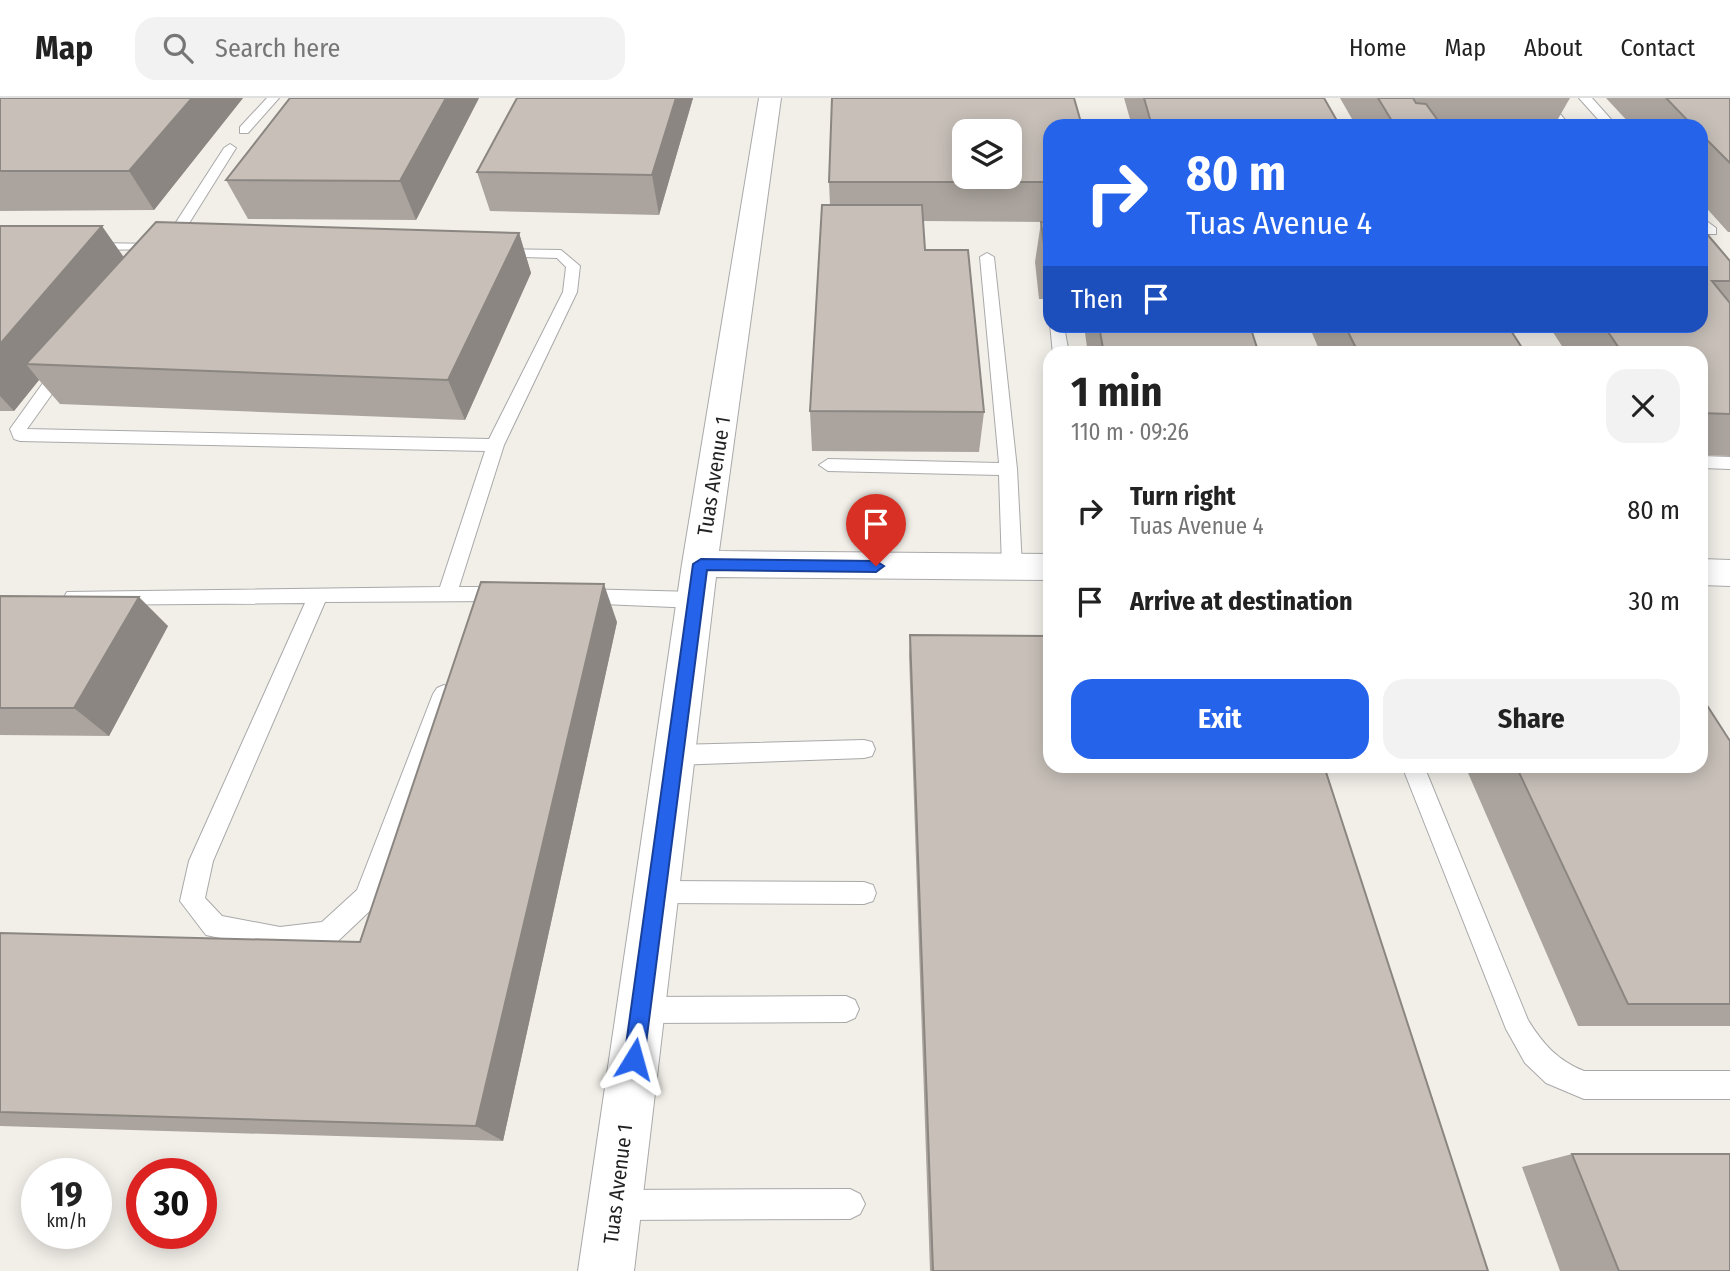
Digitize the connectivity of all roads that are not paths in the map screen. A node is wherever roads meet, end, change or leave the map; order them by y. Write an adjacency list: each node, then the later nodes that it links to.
1 (273, 98): 7 (lane)
2 (770, 98): 24 (street, Tuas Avenue 1)
3 (1541, 98): 5 (lane)
4 (1585, 98): 6 (lane)
5 (1558, 119)
6 (1604, 119)
7 (244, 131)
8 (230, 148): 10 (lane)
9 (68, 247): 10 (lane)
10 (149, 247): 13 (lane)
11 (479, 253): 15 (lane)
12 (987, 257): 19 (lane)
13 (133, 268)
14 (72, 354): 15 (lane)
15 (495, 445): 25 (lane)
16 (1708, 462): 17 (lane)
17 (1730, 463)
18 (828, 465): 19 (lane)
19 (1008, 470): 20 (lane)
20 (1013, 567): 21 (street); 24 (street)
21 (1043, 567)
22 (1708, 572): 23 (street)
23 (1730, 573)
24 (698, 582): 29 (lane); 34 (street, Tuas Avenue 1)
25 (447, 594): 26 (lane); 27 (lane)
26 (483, 594): 28 (lane); 31 (lane)
27 (318, 595): 30 (lane); 32 (lane)
28 (522, 595)
29 (561, 596)
30 (74, 597)
31 (473, 619)
32 (454, 670)
33 (864, 749): 34 (lane)
34 (675, 755): 36 (street, Tuas Avenue 1)
35 (1416, 773): 40 (lane)
36 (657, 892): 37 (lane); 39 (street, Tuas Avenue 1)
37 (864, 893)
38 (846, 1009): 39 (lane)
39 (641, 1010): 42 (street, Tuas Avenue 1)
40 (1730, 1085)
41 (850, 1204): 42 (lane)
42 (615, 1205): 43 (street, Tuas Avenue 1)
43 (606, 1271)

